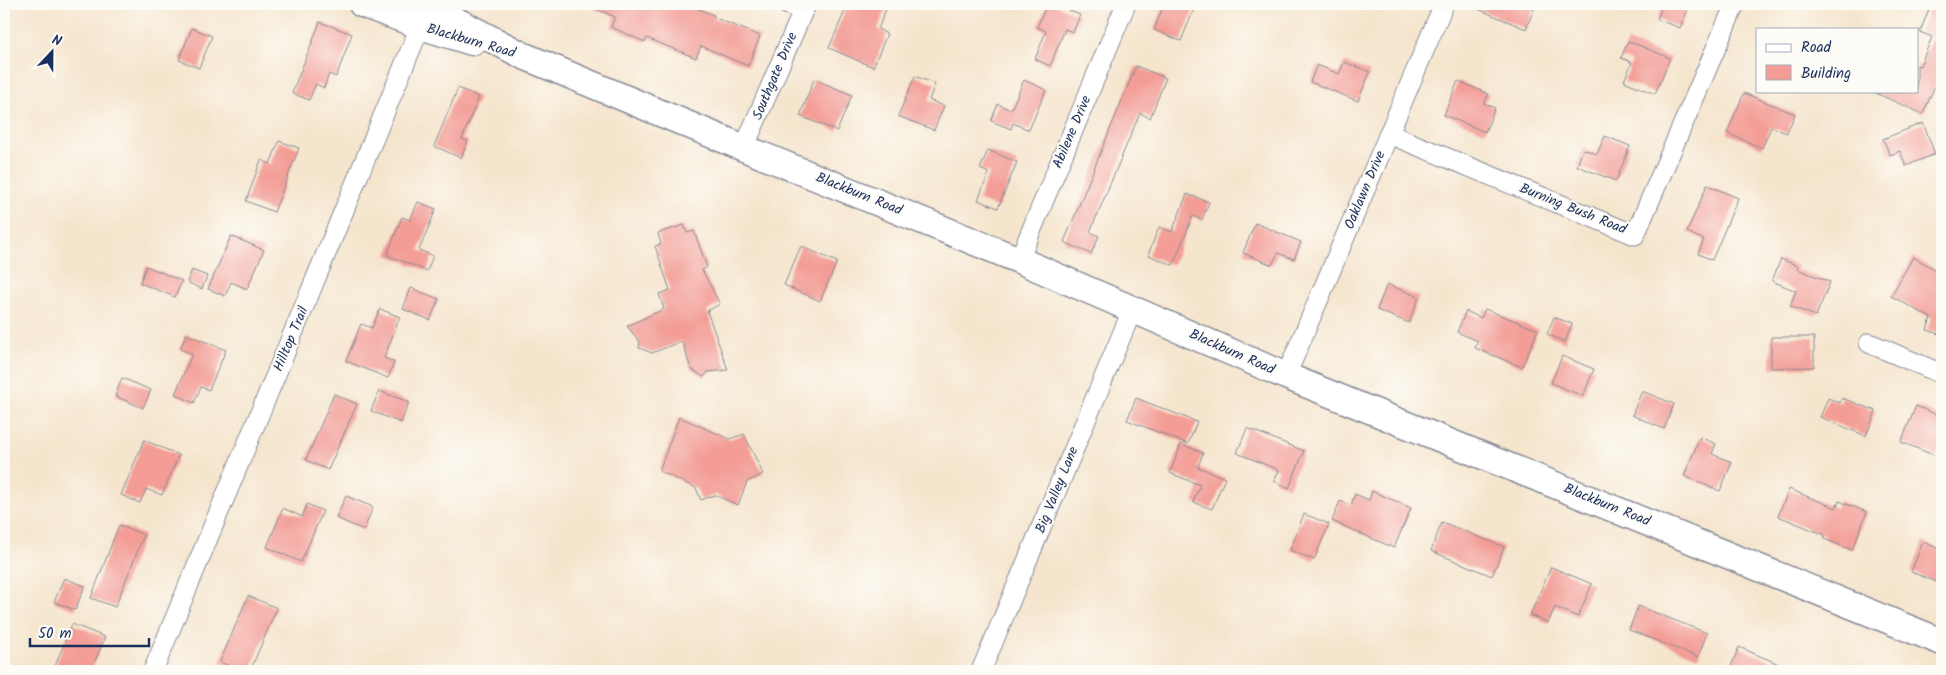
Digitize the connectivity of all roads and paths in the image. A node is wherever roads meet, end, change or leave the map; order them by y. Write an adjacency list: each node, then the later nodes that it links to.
1 (362, 4): 6 (main road, Blackburn Road)
2 (1126, 4): 9 (street, Abilene Drive)
3 (1444, 4): 7 (street, Oaklawn Drive)
4 (1735, 4): 7 (street, Burning Bush Road)
5 (798, 6): 8 (street, Southgate Drive)
6 (424, 12): 8 (main road, Blackburn Road); 15 (street, Hilltop Trail)
7 (1389, 134): 13 (street, Oaklawn Drive)
8 (744, 148): 9 (main road, Blackburn Road)
9 (1019, 260): 10 (main road, Blackburn Road)
10 (1133, 308): 13 (main road, Blackburn Road); 16 (street, Big Valley Lane)
11 (1869, 343): 12 (street)
12 (1942, 374)
13 (1286, 376): 14 (main road, Blackburn Road)
14 (1942, 642)
15 (153, 671)
16 (981, 671)

